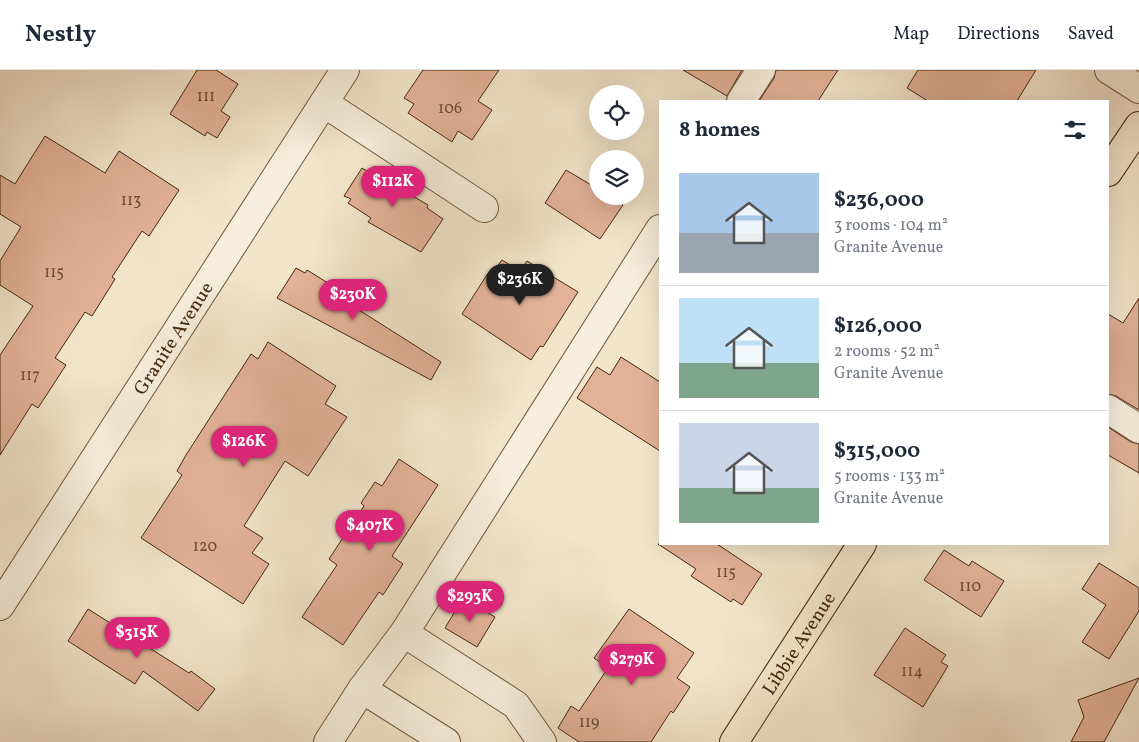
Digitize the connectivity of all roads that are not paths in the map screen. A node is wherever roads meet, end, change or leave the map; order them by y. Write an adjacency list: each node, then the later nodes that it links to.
1 (345, 70): 6 (street, Granite Avenue)
2 (761, 70): 5 (street)
3 (1109, 70): 4 (street)
4 (1139, 89)
5 (742, 100)
6 (324, 103): 9 (street); 14 (street, Granite Avenue)
7 (1139, 126): 8 (main road)
8 (1109, 171)
9 (484, 208)
10 (659, 231): 15 (street)
11 (1109, 410): 12 (street)
12 (1139, 429)
13 (861, 545): 20 (main road, Libbie Avenue)
14 (0, 606)
15 (404, 633): 16 (street); 19 (street)
16 (362, 689): 17 (street); 18 (street)
17 (328, 742)
18 (446, 742)
19 (542, 742)
20 (734, 742)

